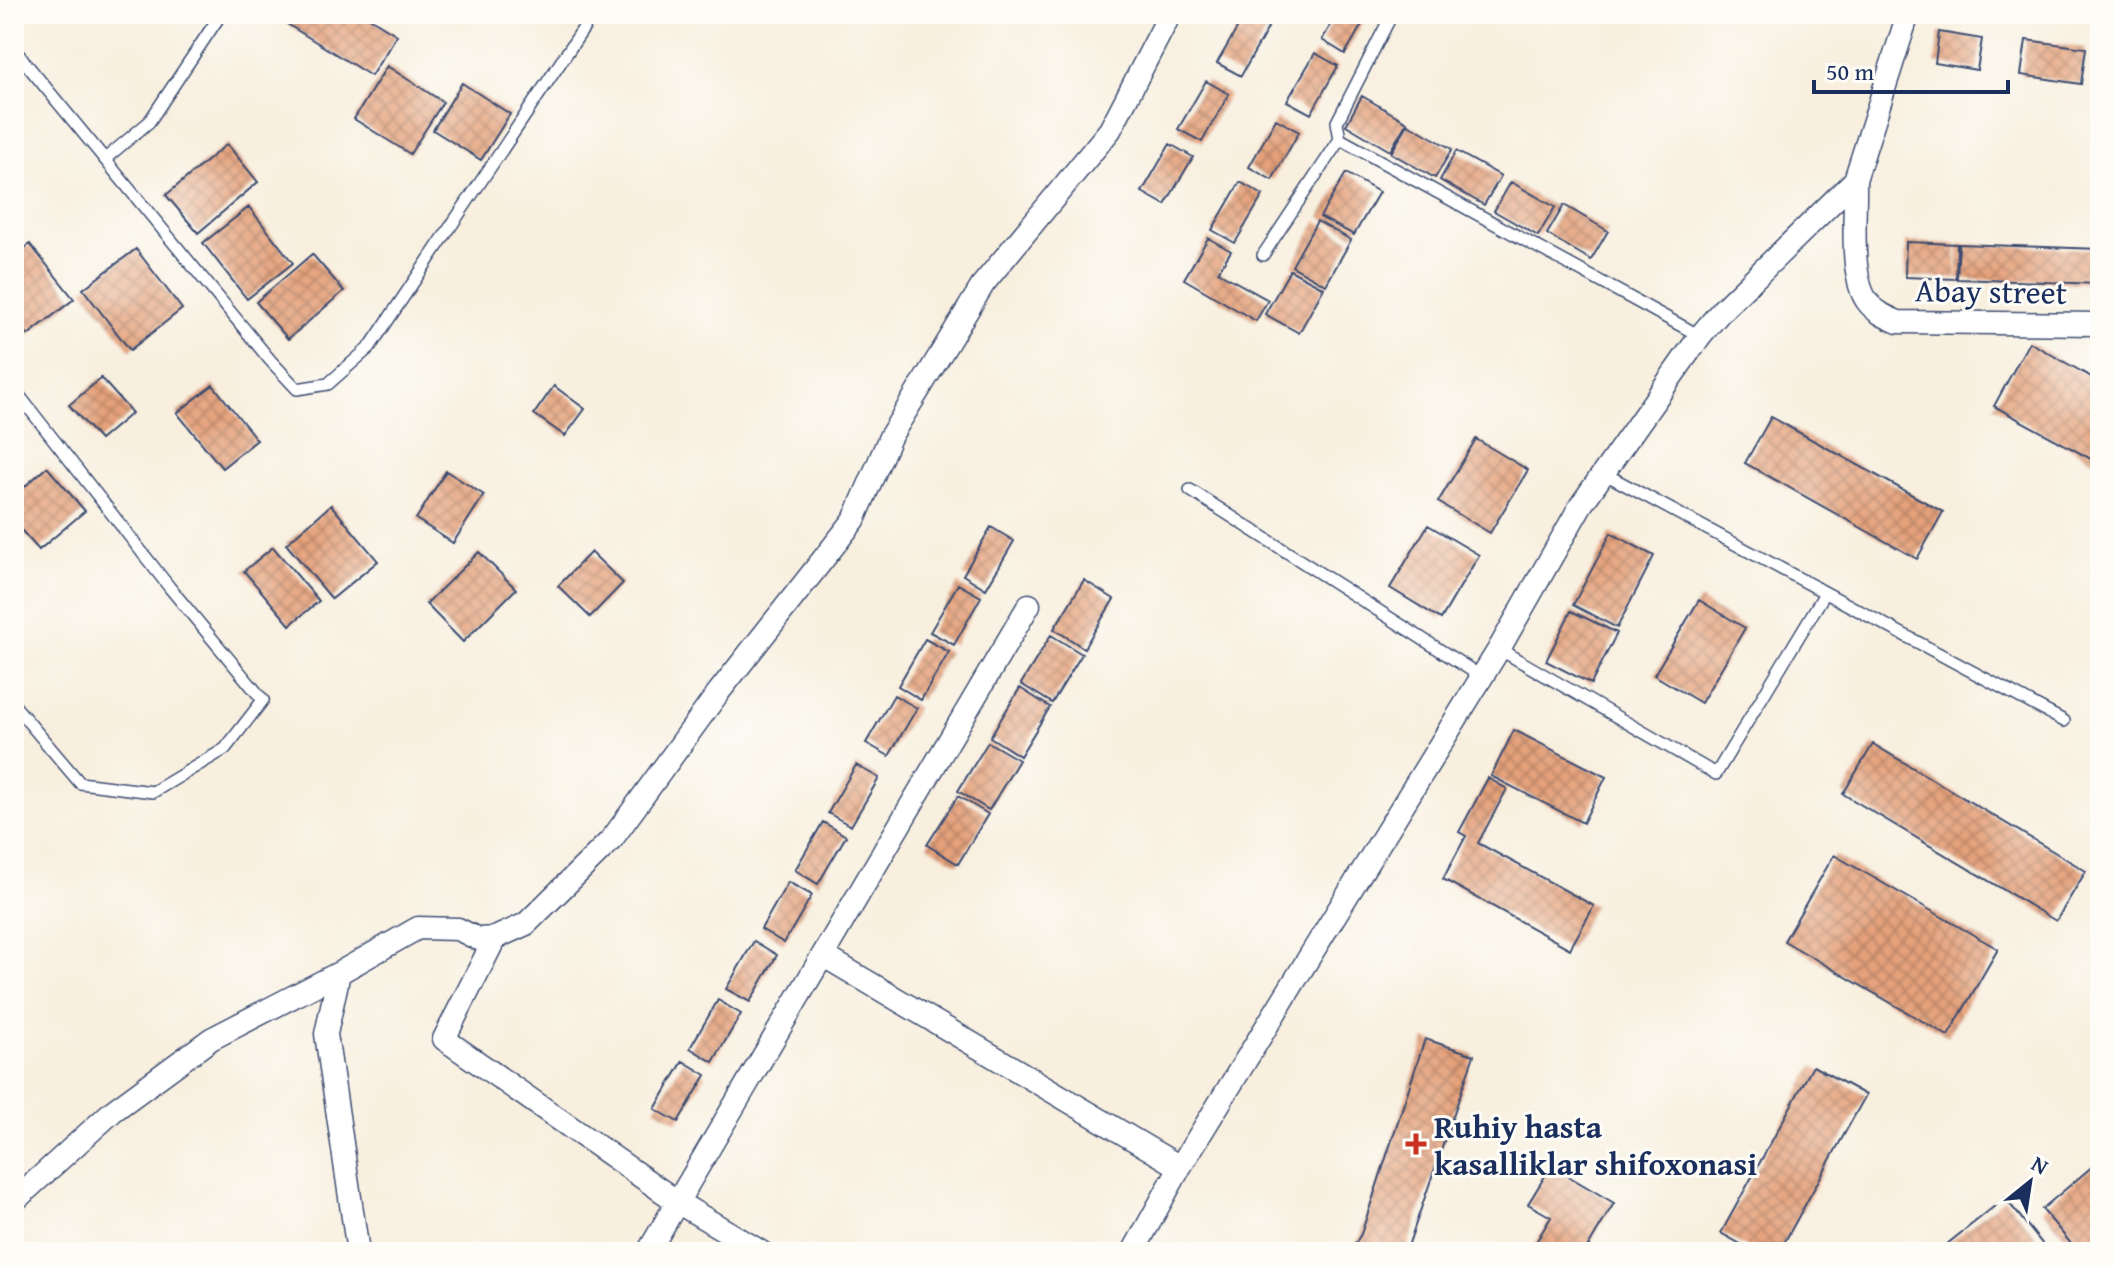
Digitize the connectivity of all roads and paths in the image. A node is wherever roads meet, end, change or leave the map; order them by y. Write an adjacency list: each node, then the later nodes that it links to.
1 (221, 14): 8 (lane)
2 (593, 14): 8 (lane)
3 (1170, 14): 22 (street)
4 (1392, 14): 7 (lane)
5 (1908, 14): 9 (street)
6 (14, 49): 8 (lane)
7 (1340, 139): 10 (lane); 12 (lane)
8 (105, 159)
9 (1855, 180): 11 (street, Abay street); 12 (street)
10 (1263, 255)
11 (2100, 324)
12 (1700, 336): 14 (street)
13 (14, 389): 20 (lane)
14 (1605, 474): 16 (lane); 18 (street)
15 (1190, 490): 19 (lane)
16 (1825, 593): 18 (lane); 21 (lane)
17 (1029, 605): 23 (street)
18 (1499, 649): 19 (street)
19 (1482, 677): 25 (street)
20 (14, 705)
21 (2064, 721)
22 (495, 938): 24 (street); 27 (street)
23 (824, 956): 25 (street); 27 (street)
24 (339, 973): 26 (street); 28 (street)
25 (1180, 1167): 31 (street)
26 (19, 1189)
27 (679, 1203): 29 (street); 30 (street)
28 (358, 1252)
29 (648, 1252)
30 (761, 1252)
31 (1133, 1252)

